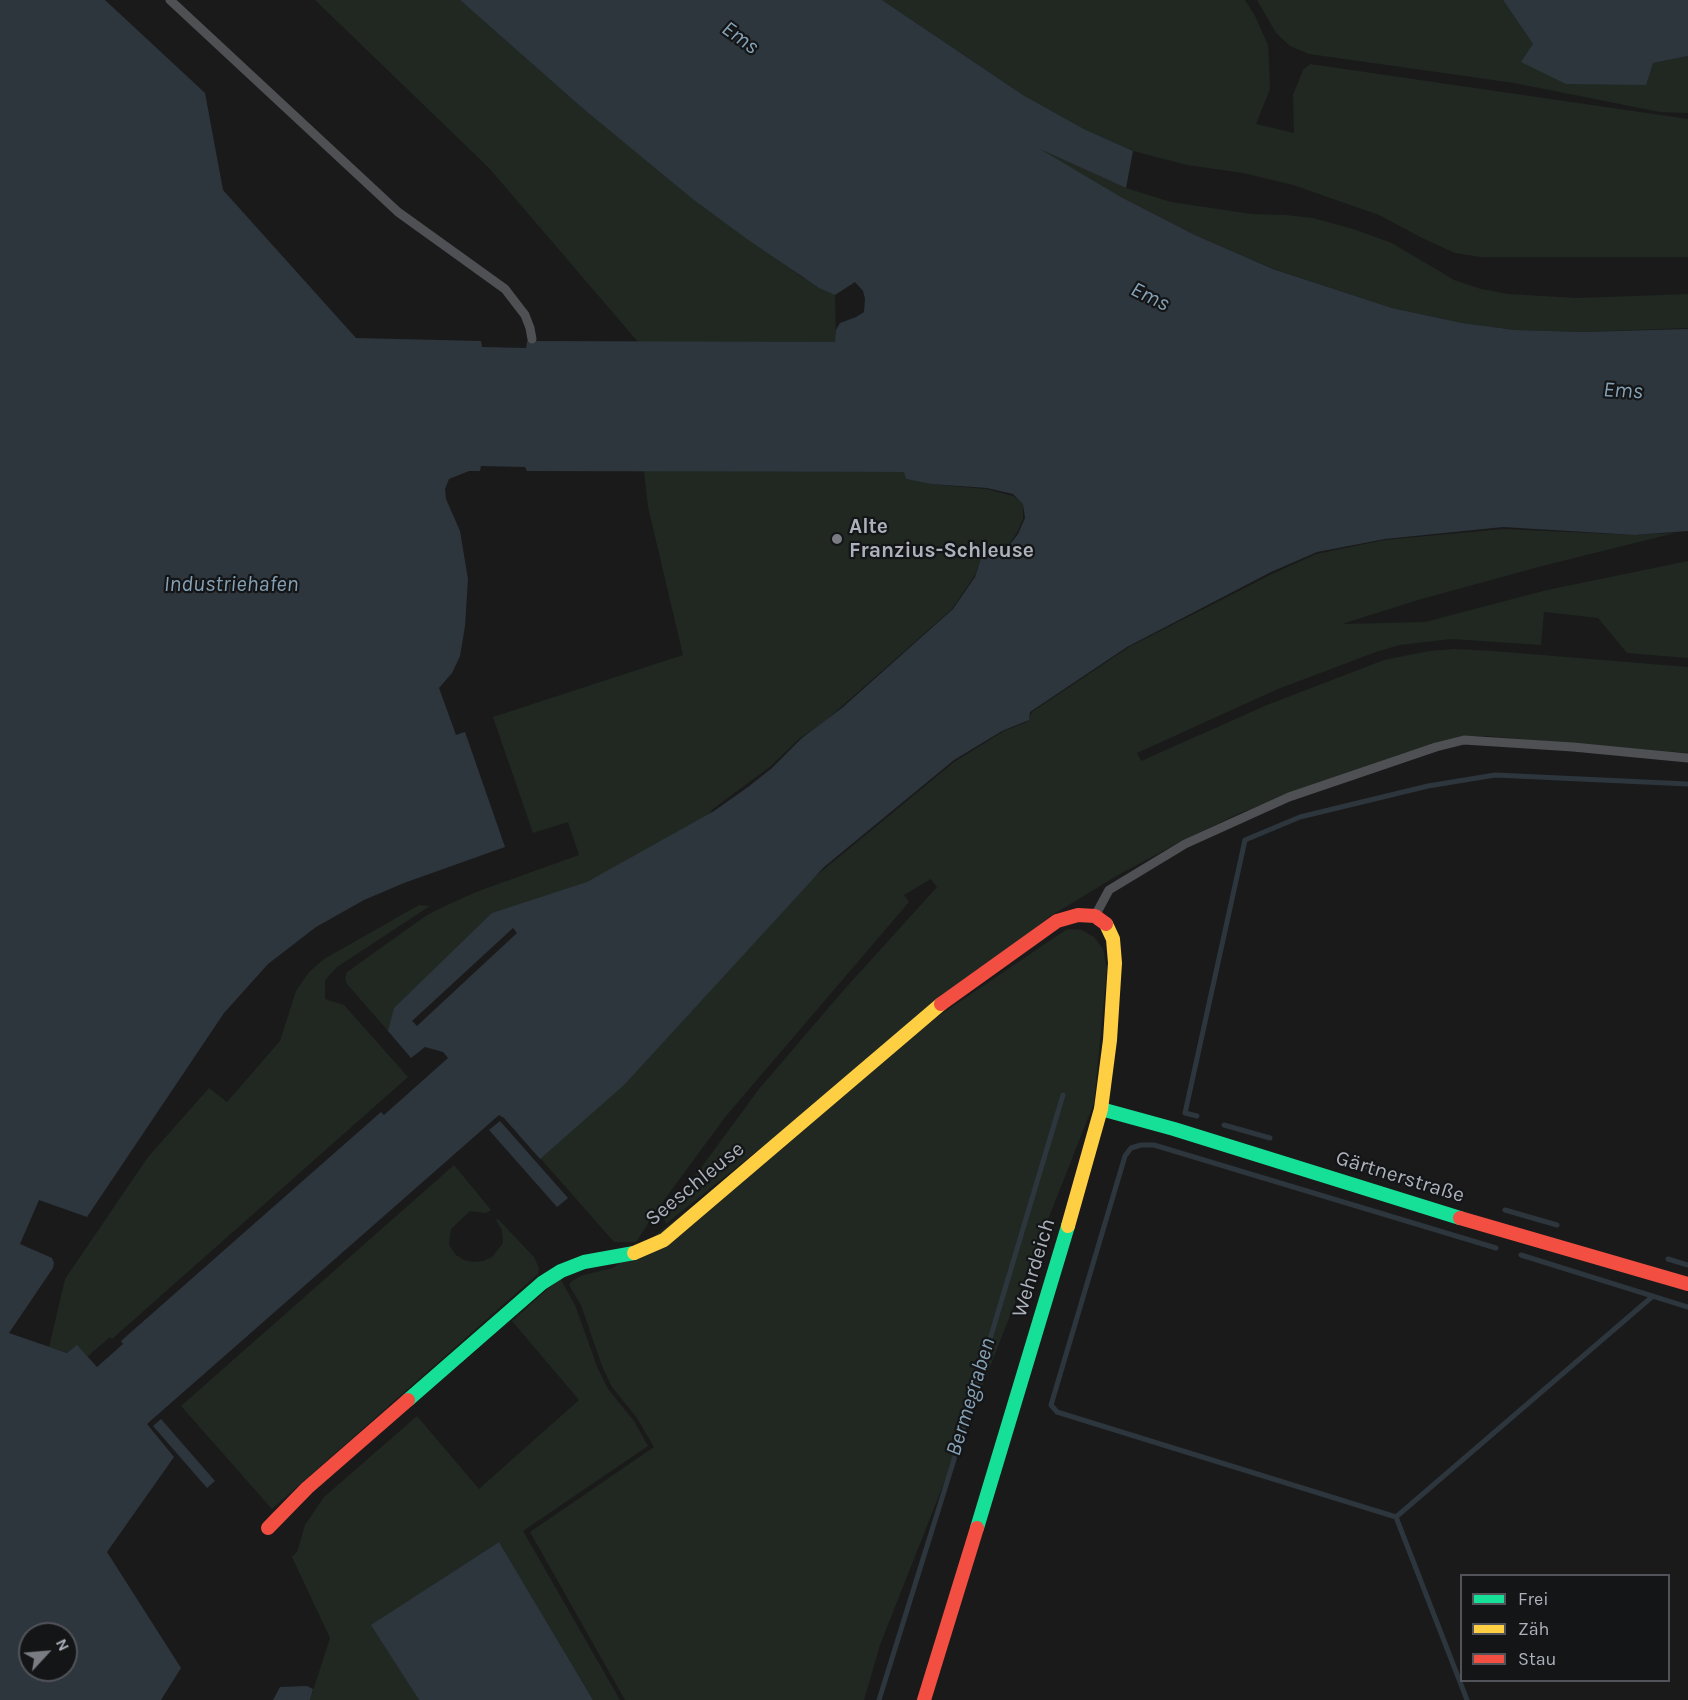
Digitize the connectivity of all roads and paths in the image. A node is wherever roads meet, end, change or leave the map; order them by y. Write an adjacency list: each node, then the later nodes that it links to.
1 (170, 0): 2 (lane)
2 (532, 339)
3 (1688, 758): 4 (lane)
4 (1095, 916): 5 (street, Wehrdeich); 7 (street, Seeschleuse)
5 (1101, 1109): 6 (street, Gärtnerstraße); 8 (street, Wehrdeich)
6 (1688, 1284)
7 (268, 1528)
8 (924, 1700)

